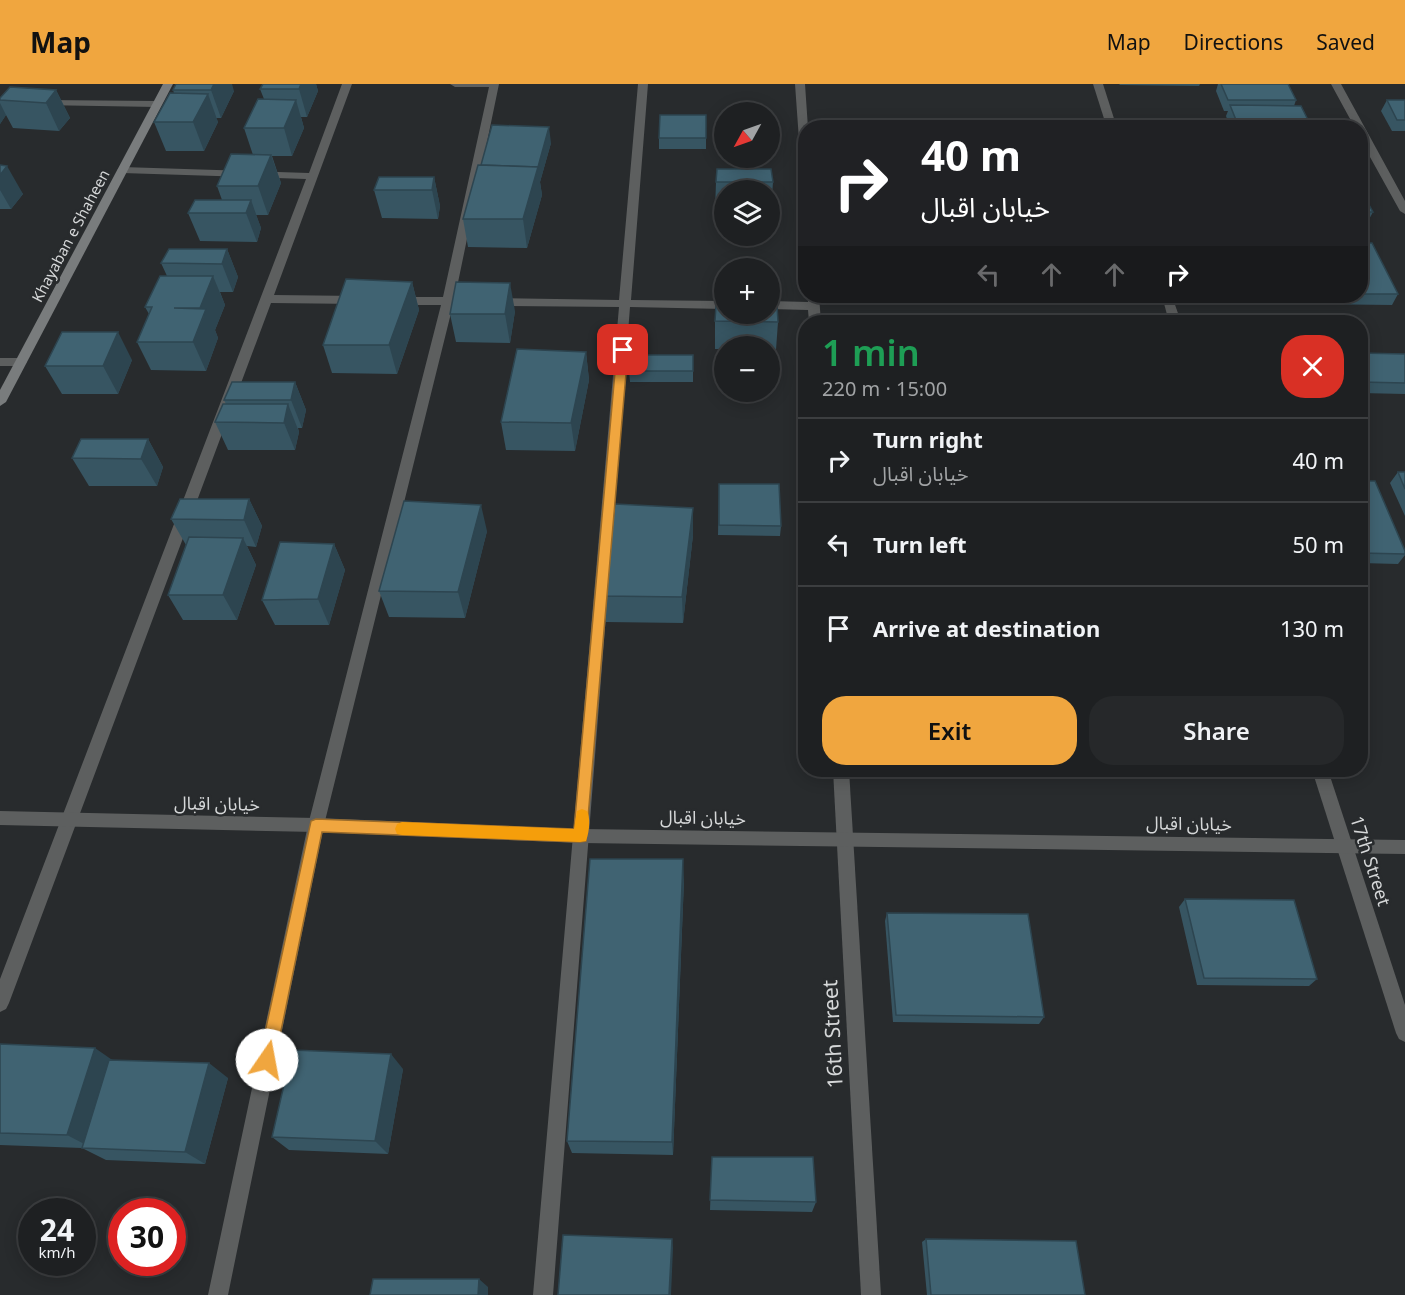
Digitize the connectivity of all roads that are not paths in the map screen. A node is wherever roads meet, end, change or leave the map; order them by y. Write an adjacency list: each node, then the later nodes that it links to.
1 (168, 84): 10 (main road, Khayaban e Shaheen)
2 (347, 84): 16 (street)
3 (455, 84): 4 (street)
4 (494, 84): 19 (street)
5 (643, 84): 21 (street)
6 (801, 84): 11 (street)
7 (1098, 84): 12 (street)
8 (1336, 84): 13 (street)
9 (34, 103): 10 (street)
10 (157, 104): 15 (main road, Khayaban e Shaheen)
11 (803, 120)
12 (1109, 120)
13 (1356, 120)
14 (1368, 143): 17 (street)
15 (122, 170): 16 (street); 25 (main road, Khayaban e Shaheen)
16 (313, 176): 18 (street)
17 (1405, 211)
18 (268, 299): 19 (street); 30 (street)
19 (448, 301): 21 (street); 31 (street)
20 (798, 302): 22 (street)
21 (627, 304): 23 (street); 32 (street)
22 (780, 304)
23 (714, 305)
24 (0, 362): 25 (street)
25 (21, 362): 26 (main road, Khayaban e Shaheen)
26 (0, 402)
27 (841, 777): 33 (street, 16th Street)
28 (1322, 777): 34 (street, 17th Street)
29 (0, 818): 30 (street, خیابان اقبال)
30 (67, 820): 31 (street, خیابان اقبال); 36 (street)
31 (316, 825): 32 (street, خیابان اقبال); 38 (street)
32 (580, 836): 33 (street, خیابان اقبال); 39 (street)
33 (845, 839): 34 (street, خیابان اقبال); 40 (street, 16th Street)
34 (1344, 846): 35 (street, خیابان اقبال); 37 (street, 17th Street)
35 (1405, 847)
36 (0, 1003)
37 (1405, 1033)
38 (218, 1295)
39 (543, 1295)
40 (871, 1295)

